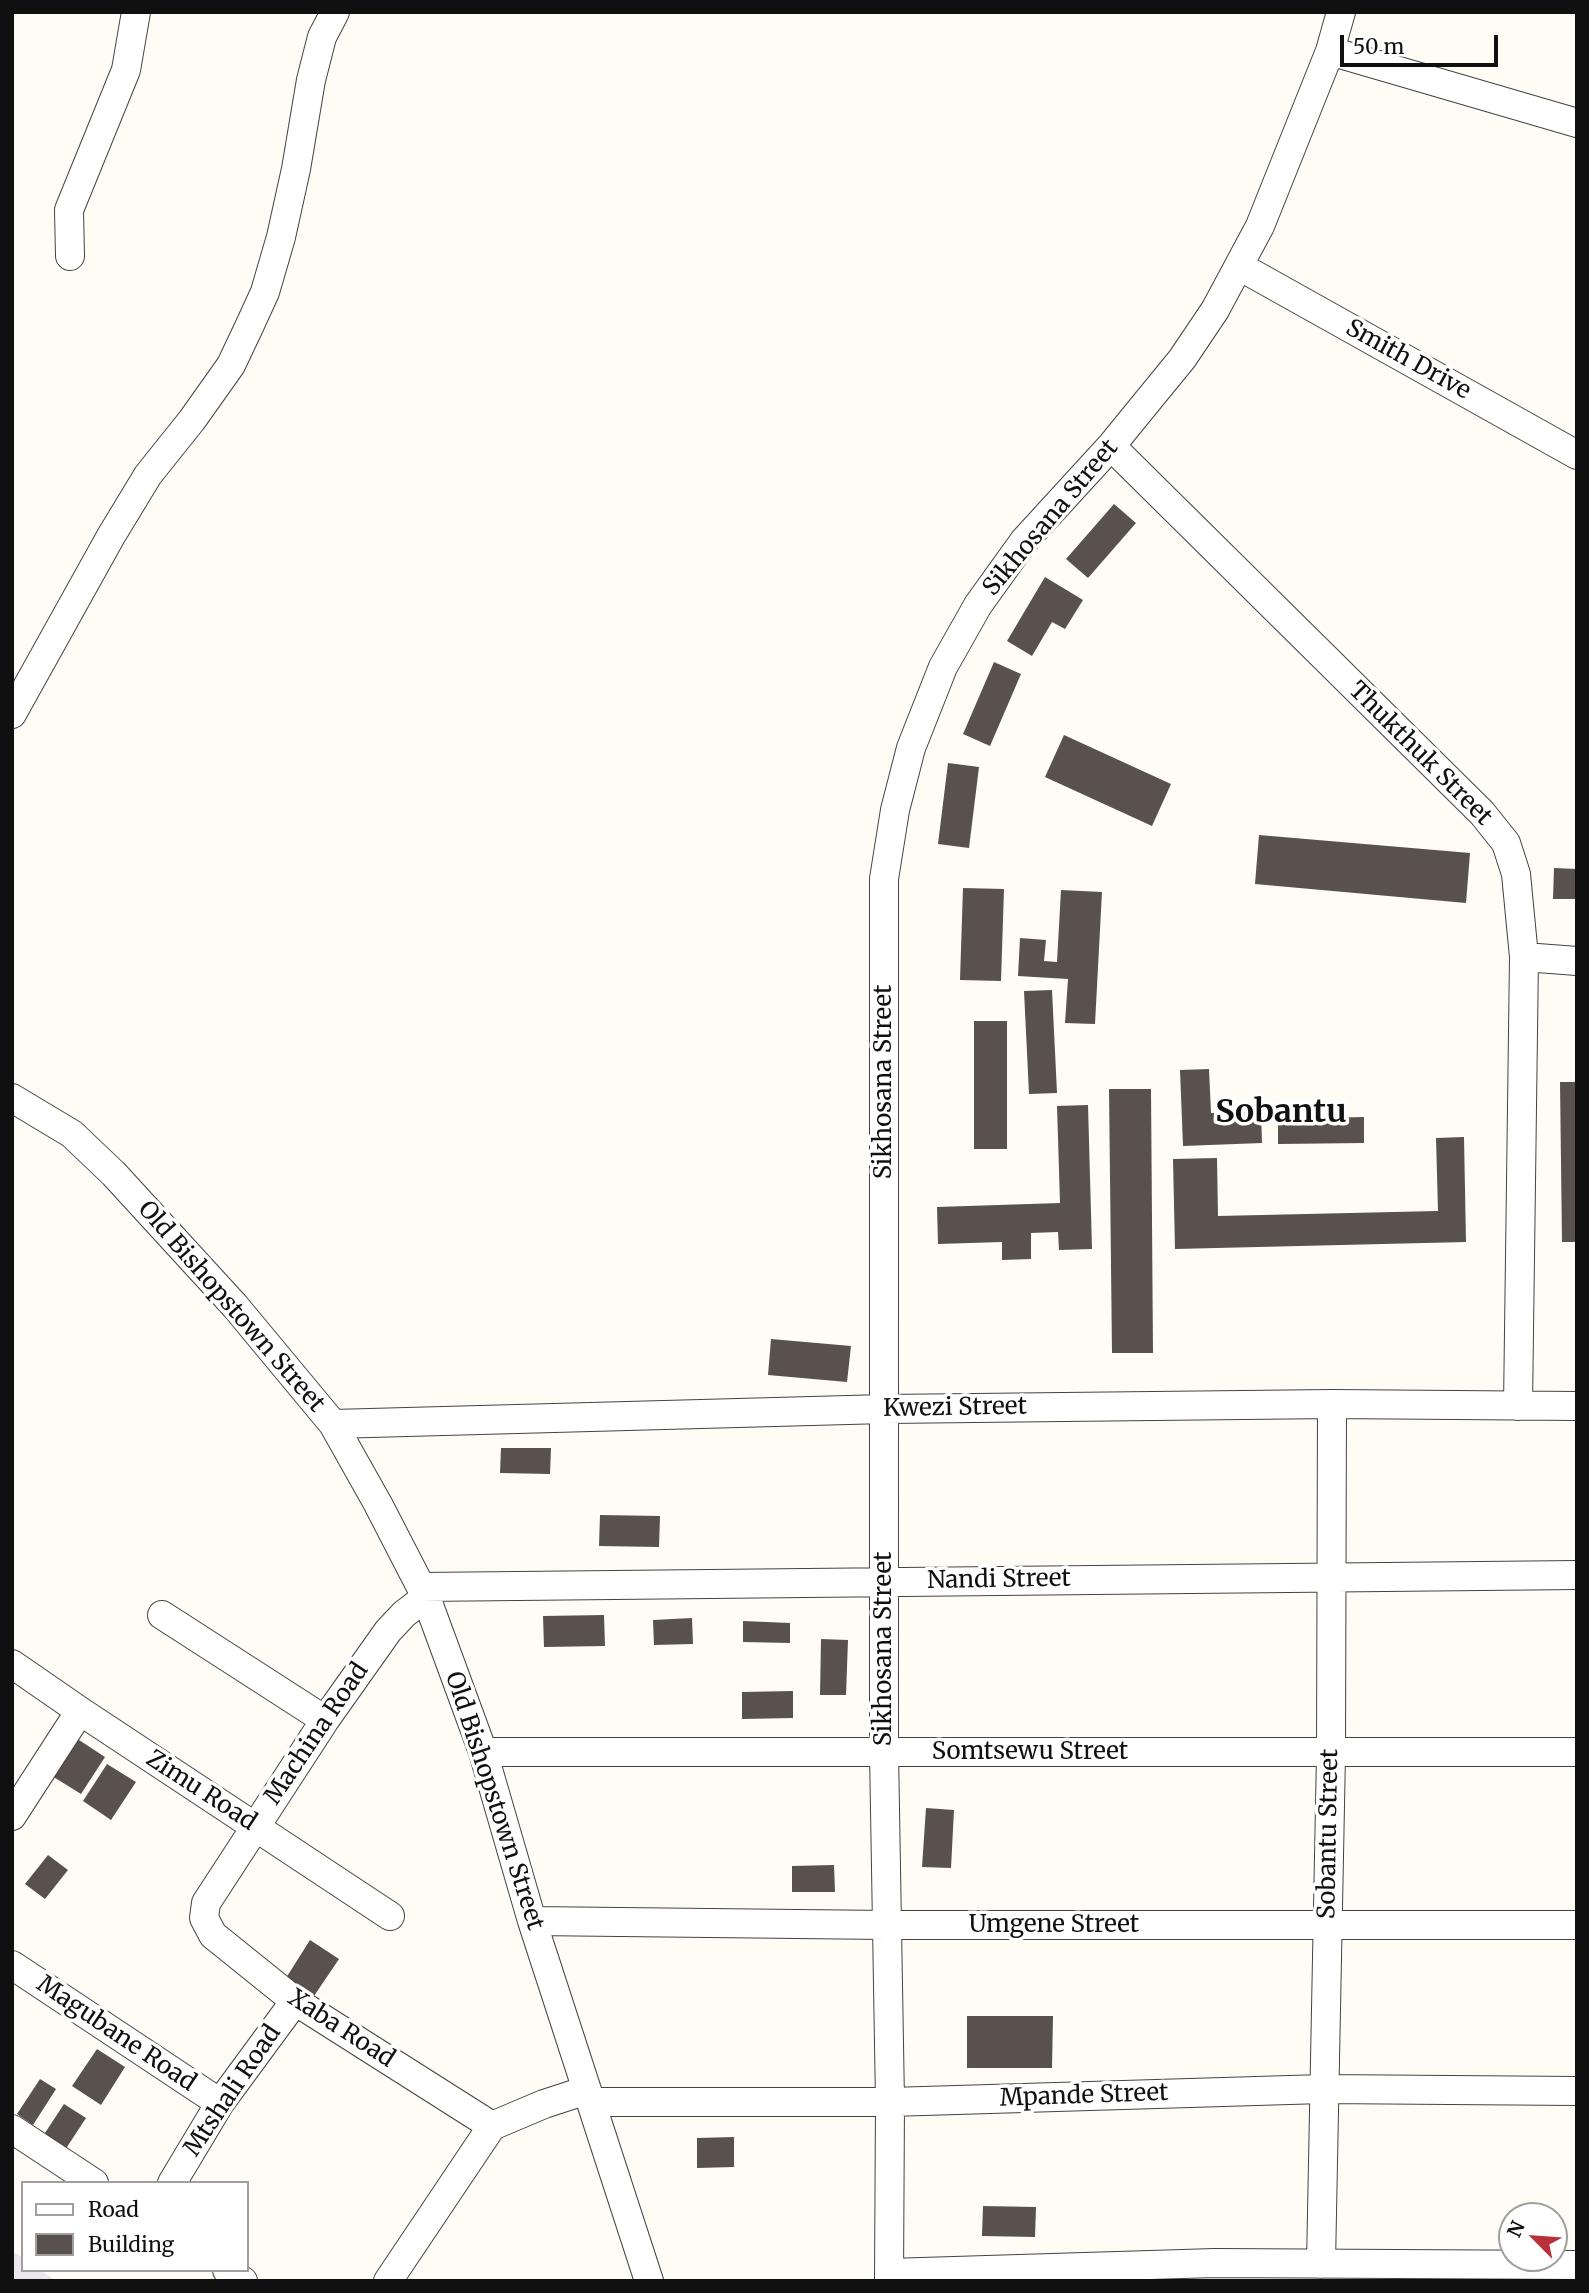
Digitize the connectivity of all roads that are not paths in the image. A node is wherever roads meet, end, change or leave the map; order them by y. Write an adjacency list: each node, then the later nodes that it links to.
1 (136, 12): 6 (street)
2 (335, 12): 10 (street)
3 (1341, 12): 4 (street, Sikhosana Street)
4 (1330, 51): 5 (street); 7 (street, Sikhosana Street)
5 (1577, 123)
6 (70, 256)
7 (1239, 266): 8 (street, Sikhosana Street); 9 (street, Smith Drive)
8 (1111, 446): 11 (street, Thukthuk Street); 17 (street, Sikhosana Street)
9 (1577, 455)
10 (12, 714)
11 (1524, 957): 12 (street); 15 (street, Thukthuk Street)
12 (1577, 961)
13 (12, 1098): 18 (street, Old Bishopstown Street)
14 (1332, 1404): 15 (street, Kwezi Street); 17 (street, Kwezi Street); 20 (street, Sobantu Street)
15 (1518, 1406): 16 (street, Kwezi Street)
16 (1577, 1406)
17 (885, 1409): 18 (street, Kwezi Street); 21 (street, Sikhosana Street)
18 (333, 1423): 22 (street, Old Bishopstown Street)
19 (1577, 1575): 20 (street, Nandi Street)
20 (1330, 1577): 21 (street, Nandi Street); 30 (street, Sobantu Street)
21 (885, 1581): 22 (street, Nandi Street); 27 (street, Sikhosana Street)
22 (424, 1592): 26 (street, Machina Road); 28 (street, Old Bishopstown Street)
23 (162, 1615): 26 (street)
24 (12, 1664): 25 (street, Zimu Road)
25 (80, 1711): 31 (street); 32 (street, Zimu Road)
26 (325, 1720): 32 (street, Machina Road)
27 (884, 1751): 28 (street, Somtsewu Street); 30 (street, Somtsewu Street); 37 (street, Sikhosana Street)
28 (483, 1752): 35 (street, Old Bishopstown Street)
29 (1577, 1752): 30 (street, Somtsewu Street)
30 (1331, 1754): 36 (street, Sobantu Street)
31 (12, 1816)
32 (254, 1826): 33 (street, Zimu Road); 34 (street, Machina Road)
33 (390, 1916)
34 (204, 1918): 40 (street, Xaba Road)
35 (532, 1921): 37 (street, Umgene Street); 43 (street, Old Bishopstown Street)
36 (1327, 1924): 37 (street, Umgene Street); 38 (street, Umgene Street); 41 (street, Sobantu Street)
37 (886, 1925): 44 (street, Sikhosana Street)
38 (1577, 1925)
39 (12, 1965): 45 (street, Magubane Road)
40 (295, 2001): 45 (street, Mtshali Road); 46 (street, Xaba Road)
41 (1323, 2089): 42 (street, Mpande Street); 44 (street, Mpande Street); 50 (street, Sobantu Street)
42 (1577, 2091)
43 (589, 2096): 44 (street, Mpande Street); 46 (street, Mpande Street); 55 (street, Old Bishopstown Street)
44 (890, 2102): 53 (street, Sikhosana Street)
45 (220, 2103): 49 (street, Mtshali Road)
46 (492, 2126): 54 (street)
47 (12, 2129): 48 (street)
48 (91, 2181)
49 (173, 2181)
50 (1321, 2264): 51 (street); 52 (street)
51 (1577, 2265)
52 (1215, 2272): 53 (street)
53 (889, 2277)
54 (388, 2281)
55 (649, 2281)

